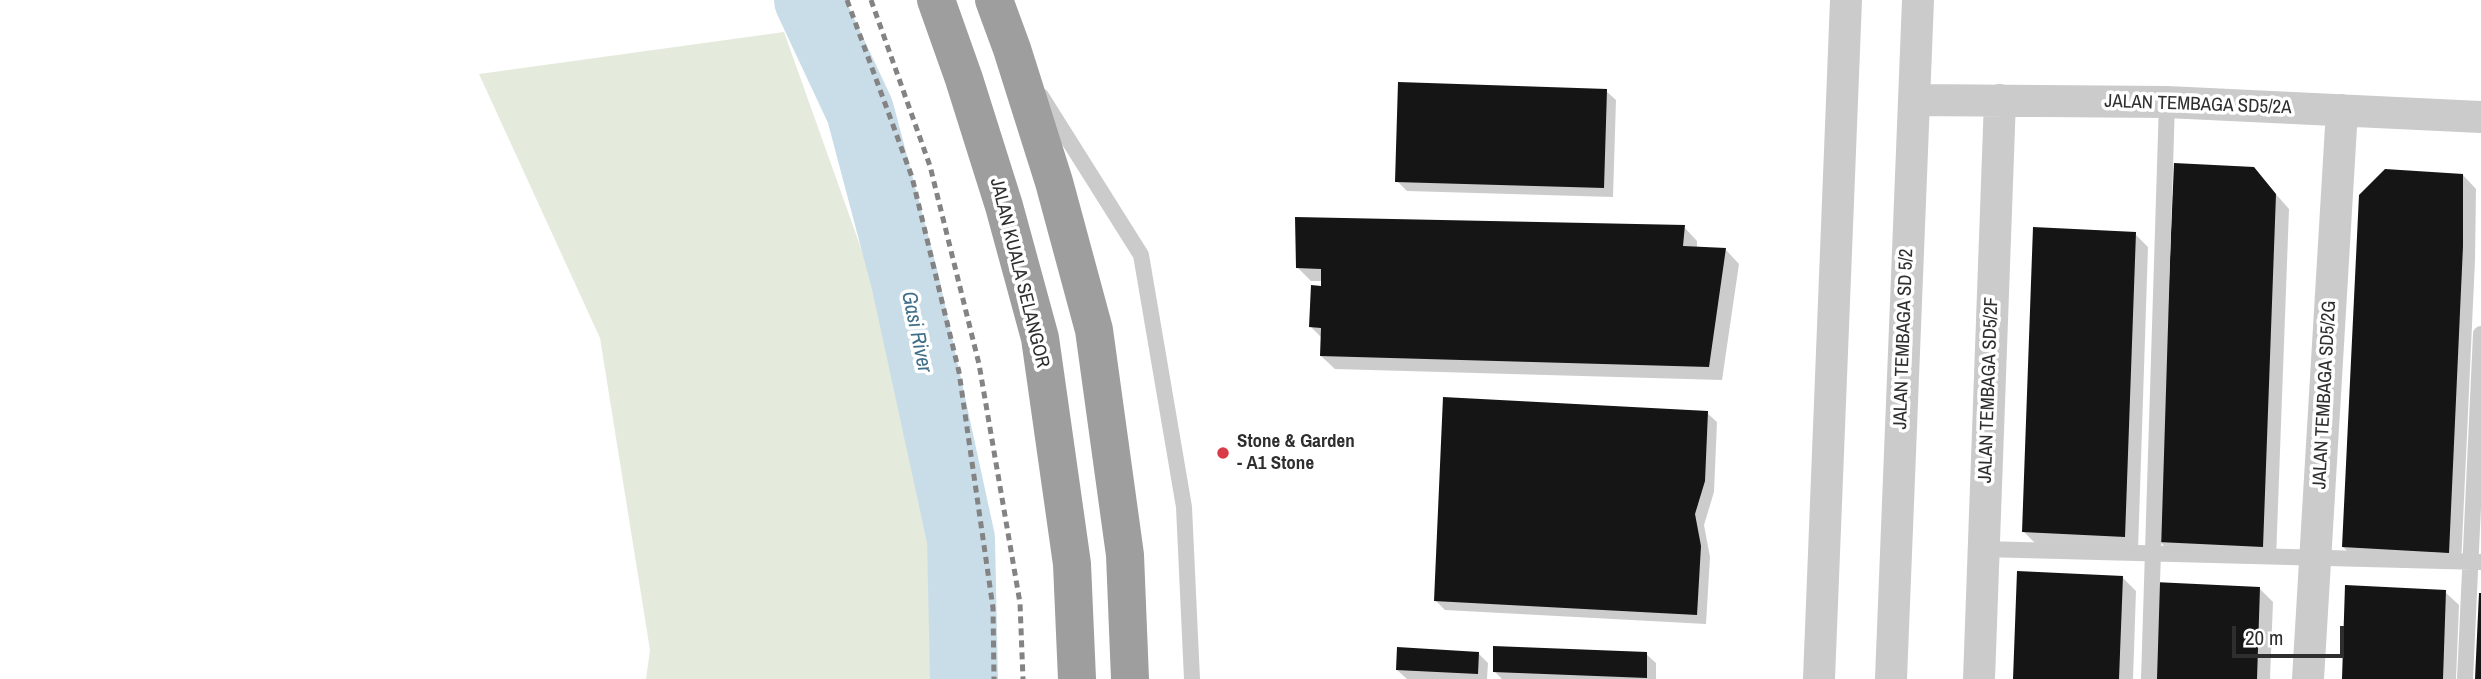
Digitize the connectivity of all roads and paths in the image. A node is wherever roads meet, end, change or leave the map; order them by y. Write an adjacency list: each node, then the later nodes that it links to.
1 (936, 0): 16 (highway, JALAN KUALA SELANGOR)
2 (994, 0): 5 (highway)
3 (1846, 0): 19 (street)
4 (1918, 0): 6 (street, JALAN TEMBAGA SD 5/2)
5 (1012, 49): 17 (highway); 18 (lane)
6 (1914, 100): 7 (street, JALAN TEMBAGA SD5/2A); 20 (street, JALAN TEMBAGA SD 5/2)
7 (2000, 100): 8 (street, JALAN TEMBAGA SD5/2A); 12 (street, JALAN TEMBAGA SD5/2F)
8 (2167, 102): 9 (street, JALAN TEMBAGA SD5/2A); 13 (lane)
9 (2342, 110): 10 (street, JALAN TEMBAGA SD5/2A); 14 (street, JALAN TEMBAGA SD5/2G)
10 (2481, 117)
11 (2481, 334): 15 (lane)
12 (1983, 549): 13 (lane); 21 (street, JALAN TEMBAGA SD5/2F)
13 (2153, 552): 14 (lane); 22 (lane)
14 (2315, 558): 15 (lane); 23 (street, JALAN TEMBAGA SD5/2G)
15 (2476, 562): 24 (lane)
16 (1077, 679)
17 (1130, 679)
18 (1192, 679)
19 (1819, 679)
20 (1891, 679)
21 (1979, 679)
22 (2149, 679)
23 (2308, 679)
24 (2465, 679)

